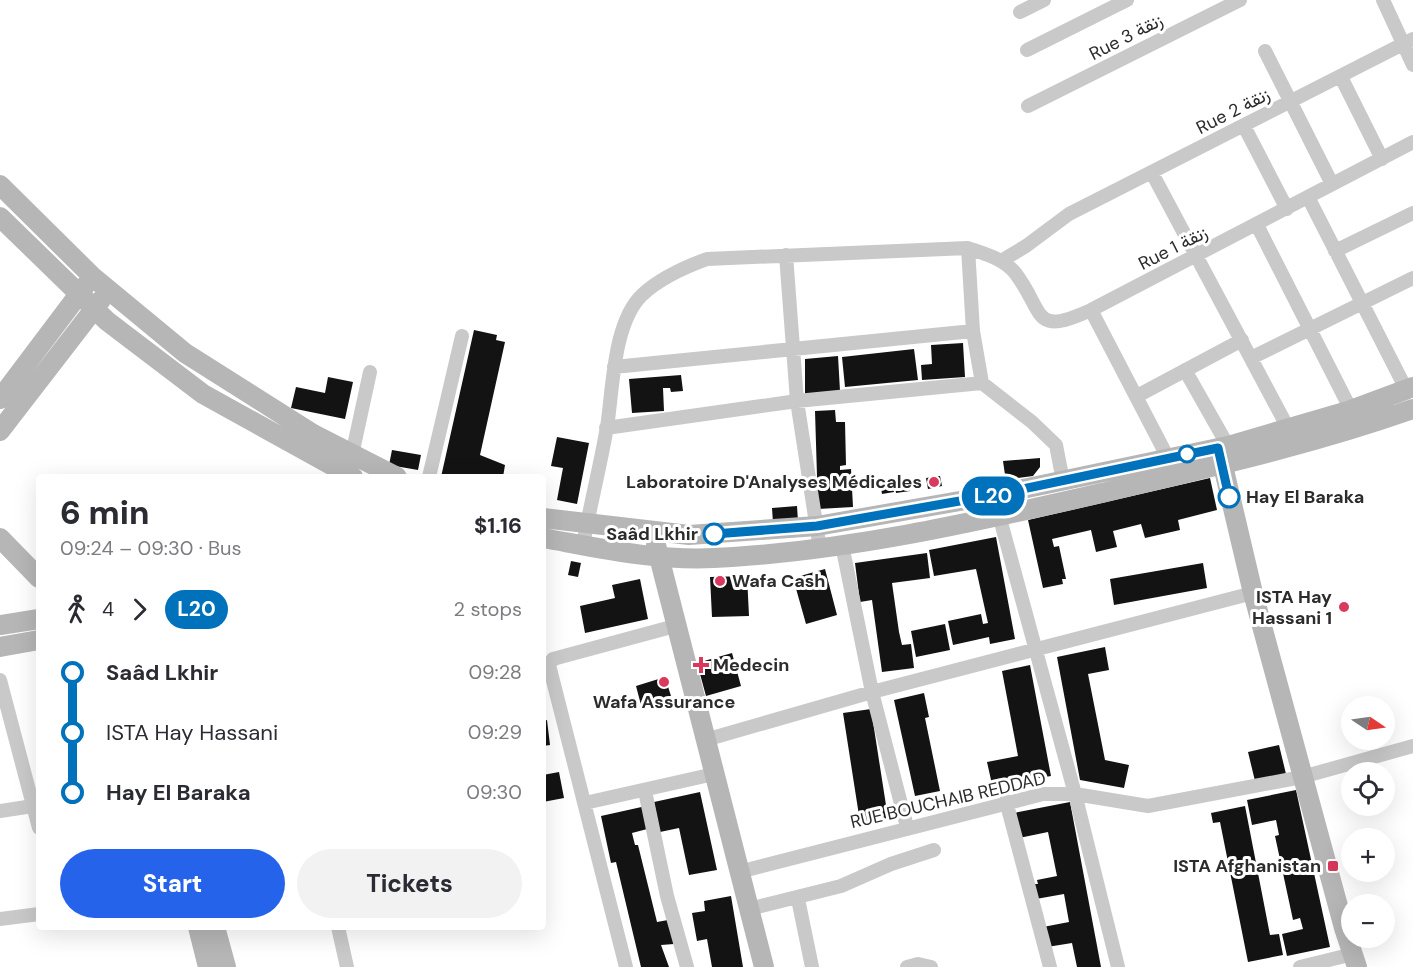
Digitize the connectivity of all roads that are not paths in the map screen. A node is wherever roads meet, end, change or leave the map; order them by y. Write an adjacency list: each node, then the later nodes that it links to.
1 (1044, 0): 5 (street)
2 (1127, 0): 7 (street)
3 (1240, 0): 12 (street, Rue 3 زنقة)
4 (1383, 0): 6 (street)
5 (1020, 12)
6 (1409, 41): 9 (street); 10 (street, Rue 2 زنقة)
7 (1028, 50)
8 (1265, 51): 11 (street)
9 (1413, 65)
10 (1341, 77): 11 (street, Rue 2 زنقة); 15 (street)
11 (1289, 104): 13 (street, Rue 2 زنقة); 17 (street)
12 (1028, 106)
13 (1244, 126): 16 (street, Rue 2 زنقة); 20 (street)
14 (1413, 142): 15 (street, Rue 1 زنقة)
15 (1382, 159): 17 (street, Rue 1 زنقة)
16 (1152, 172): 27 (street); 28 (street, Rue 2 زنقة)
17 (1332, 184): 19 (street, Rue 1 زنقة)
18 (0, 185): 29 (main road)
19 (1308, 197): 20 (street, Rue 1 زنقة); 25 (street)
20 (1287, 208): 23 (street, Rue 1 زنقة)
21 (1413, 213): 25 (street)
22 (0, 217): 32 (main road)
23 (1257, 225): 27 (street, Rue 1 زنقة); 36 (street)
24 (968, 248): 26 (street); 28 (street, Rue 1 زنقة); 37 (street)
25 (1335, 251): 33 (street)
26 (786, 255): 40 (street); 42 (street)
27 (1197, 256): 35 (street, Rue 1 زنقة); 39 (street)
28 (1001, 261): 35 (street, Rue 1 زنقة)
29 (93, 277): 31 (main road); 32 (main road)
30 (1413, 278): 33 (street)
31 (108, 291): 34 (main road); 56 (main road)
32 (78, 294): 34 (main road); 48 (main road)
33 (1362, 302): 36 (street); 46 (street)
34 (94, 309): 54 (main road); 58 (main road)
35 (1090, 310): 47 (street)
36 (1310, 328): 41 (street); 51 (street)
37 (973, 331): 40 (street); 45 (street)
38 (462, 336): 60 (street)
39 (1242, 340): 41 (street); 43 (street)
40 (794, 348): 42 (street); 49 (street)
41 (1251, 358): 53 (street)
42 (614, 367): 52 (street)
43 (1185, 370): 47 (street); 55 (street)
44 (370, 372): 56 (street)
45 (982, 383): 49 (street); 61 (street)
46 (1409, 388): 51 (main road)
47 (1137, 396): 57 (street)
48 (0, 399)
49 (797, 401): 52 (street); 65 (street)
50 (1413, 408): 55 (main road)
51 (1351, 410): 53 (main road)
52 (606, 428): 64 (street)
53 (1288, 429): 55 (main road)
54 (0, 430)
55 (1223, 453): 57 (main road); 62 (main road); 74 (main road)
56 (352, 455): 59 (main road)
57 (1168, 458): 61 (main road)
58 (348, 474)
59 (391, 474)
60 (430, 474)
61 (1062, 481): 65 (main road)
62 (999, 515): 70 (main road); 80 (street)
63 (546, 518): 64 (main road)
64 (586, 525): 66 (main road); 69 (street)
65 (817, 526): 66 (main road); 71 (street)
66 (655, 533): 72 (main road)
67 (0, 538): 73 (main road)
68 (546, 539): 69 (main road)
69 (583, 545): 72 (main road)
70 (842, 545): 71 (main road); 82 (street)
71 (820, 549): 72 (main road)
72 (657, 557): 77 (main road)
73 (36, 575)
74 (1253, 593): 80 (street); 86 (main road)
75 (36, 619): 76 (main road)
76 (0, 625)
77 (675, 626): 83 (main road); 90 (street)
78 (36, 641): 79 (main road)
79 (0, 647)
80 (1035, 651): 82 (street); 88 (street)
81 (0, 680): 91 (street)
82 (872, 692): 83 (street); 94 (street)
83 (705, 740): 85 (main road)
84 (1413, 746): 86 (street, RUE BOUCHAIB REDDAD)
85 (714, 774): 87 (street); 96 (main road)
86 (1302, 777): 88 (street, RUE BOUCHAIB REDDAD); 104 (main road)
87 (645, 791): 90 (street); 109 (street)
88 (1075, 794): 89 (street, RUE BOUCHAIB REDDAD); 115 (street)
89 (1006, 801): 94 (street, RUE BOUCHAIB REDDAD); 114 (street)
90 (585, 803): 108 (street)
91 (33, 807): 92 (street); 93 (street)
92 (0, 811)
93 (36, 818)
94 (907, 827): 96 (street, RUE BOUCHAIB REDDAD)
95 (934, 850): 97 (street)
96 (739, 872): 98 (main road)
97 (798, 898): 98 (street); 111 (street)
98 (749, 909): 110 (main road)
99 (36, 914): 100 (street)
100 (0, 919)
101 (199, 930): 105 (main road)
102 (217, 930): 106 (main road)
103 (339, 930): 107 (street)
104 (1355, 961): 116 (street)
105 (208, 967)
106 (226, 967)
107 (347, 967)
108 (626, 967)
109 (687, 967)
110 (764, 967)
111 (812, 967)
112 (907, 967): 113 (street)
113 (931, 967)
114 (1050, 967)
115 (1118, 967)
116 (1300, 967)

